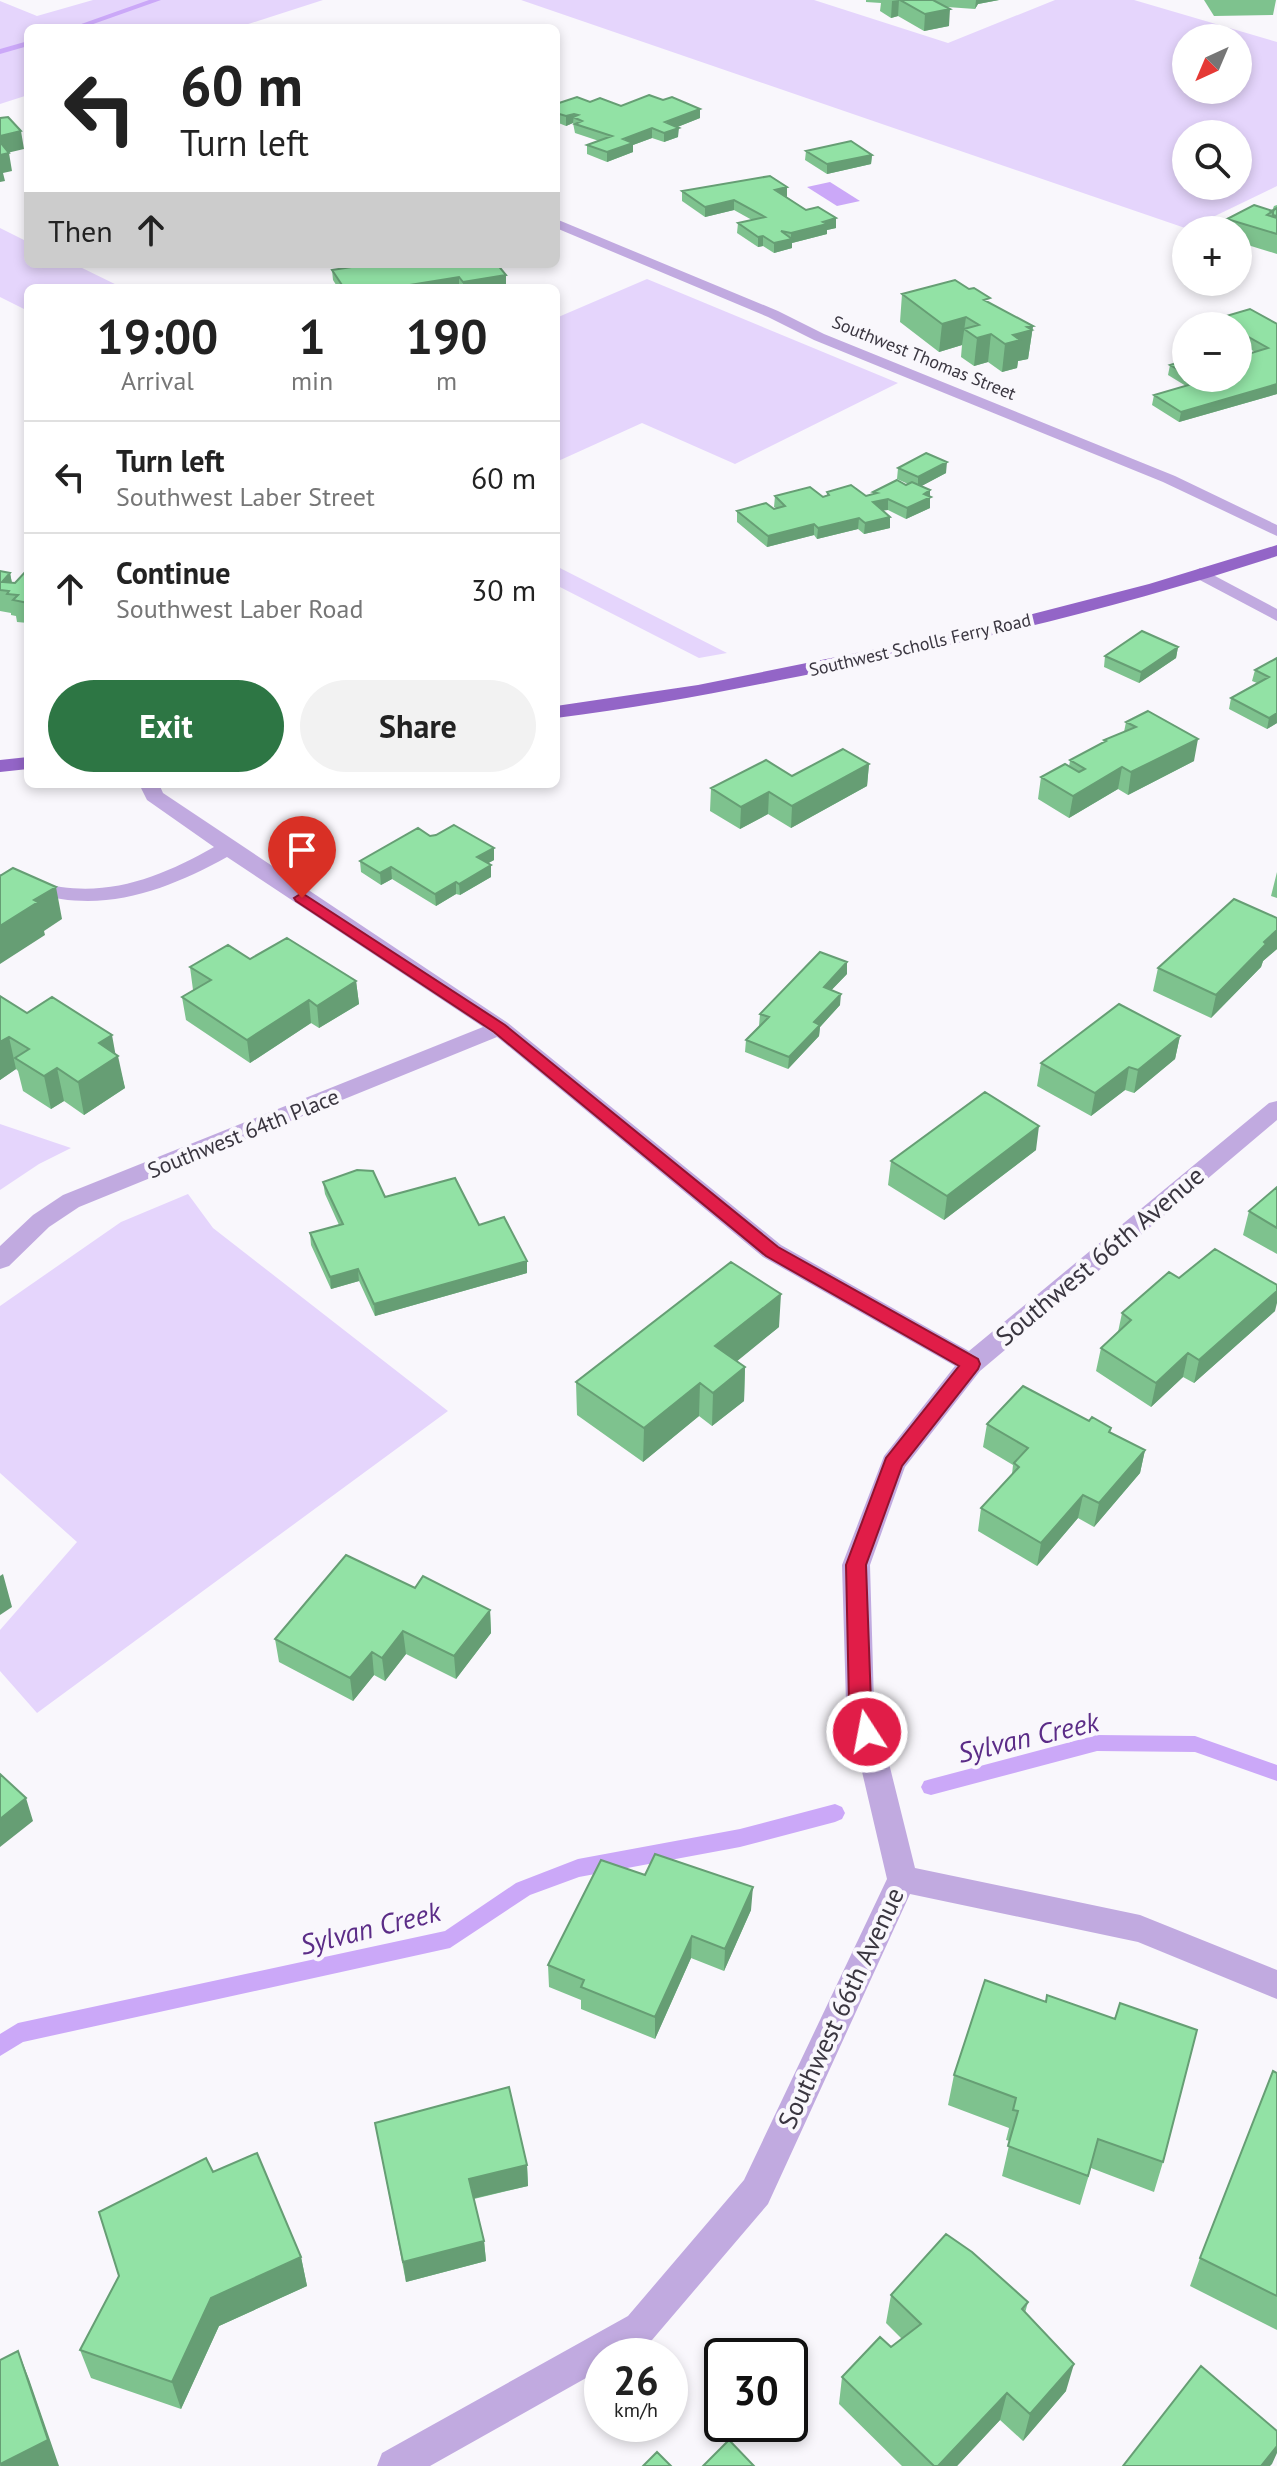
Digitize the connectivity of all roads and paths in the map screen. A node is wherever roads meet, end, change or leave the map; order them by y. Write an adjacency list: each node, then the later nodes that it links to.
1 (560, 225): 2 (street, Southwest Thomas Street)
2 (1277, 531)
3 (1277, 550): 4 (main road, Southwest Scholls Ferry Road)
4 (1200, 573): 5 (street); 6 (main road, Southwest Scholls Ferry Road)
5 (1277, 616)
6 (560, 711)
7 (24, 763): 8 (main road)
8 (0, 766)
9 (151, 788): 10 (street)
10 (228, 848): 11 (street); 12 (street)
11 (0, 880)
12 (500, 1028): 14 (street, Southwest 64th Place); 15 (street)
13 (1277, 1108): 15 (street, Southwest 66th Avenue)
14 (0, 1260)
15 (971, 1364): 16 (street, Southwest 66th Avenue)
16 (902, 1879): 17 (street); 18 (street, Southwest 66th Avenue)
17 (1277, 1985)
18 (395, 2466)

